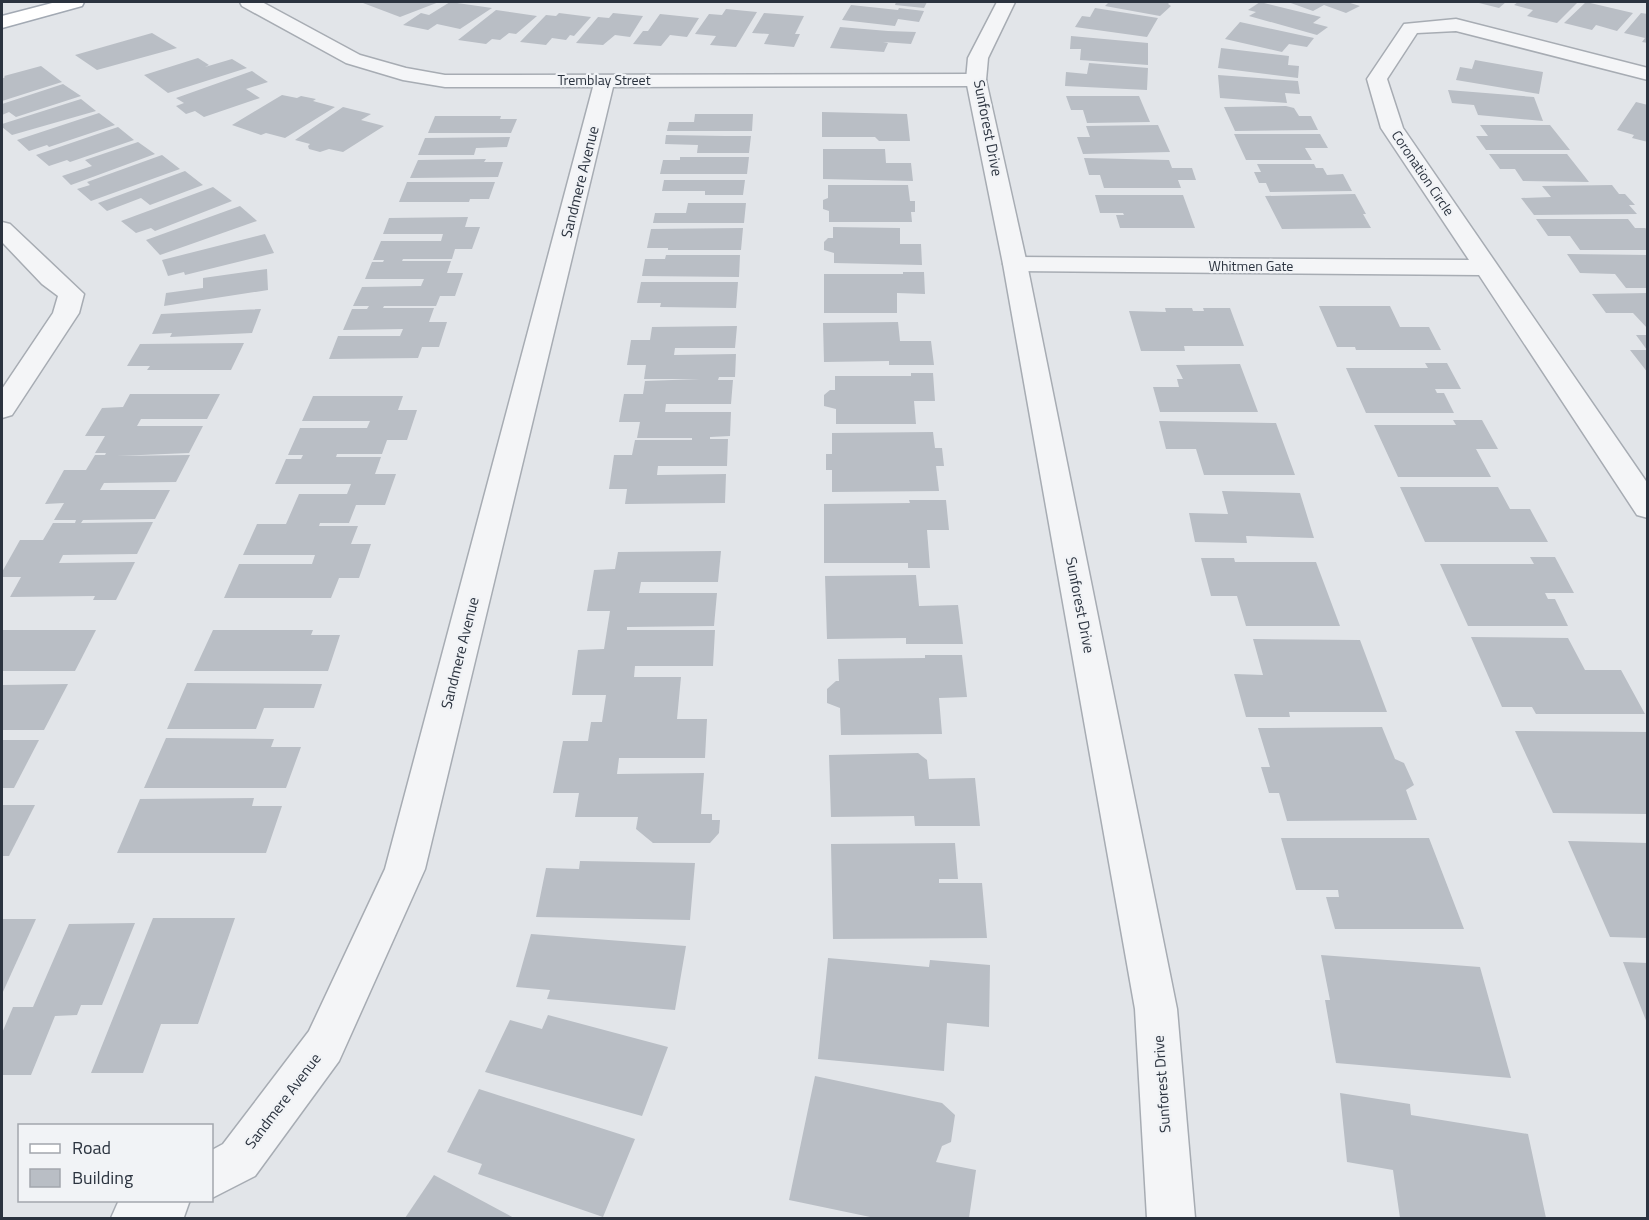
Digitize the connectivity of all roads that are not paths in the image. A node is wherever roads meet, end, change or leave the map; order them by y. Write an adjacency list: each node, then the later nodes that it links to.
1 (75, 2): 4 (main road)
2 (249, 2): 6 (street, Tremblay Street)
3 (1006, 2): 7 (street, Sunforest Drive)
4 (2, 22)
5 (1647, 74): 10 (street, Coronation Circle)
6 (605, 80): 7 (street, Tremblay Street); 13 (street, Sandmere Avenue)
7 (976, 80): 9 (street, Sunforest Drive)
8 (2, 229): 11 (street)
9 (1015, 264): 10 (street, Whitmen Gate); 16 (street, Sunforest Drive)
10 (1488, 268): 12 (street, Coronation Circle)
11 (2, 409)
12 (1642, 492)
13 (213, 1174)
14 (163, 1202): 15 (street)
15 (135, 1218)
16 (1172, 1218)

